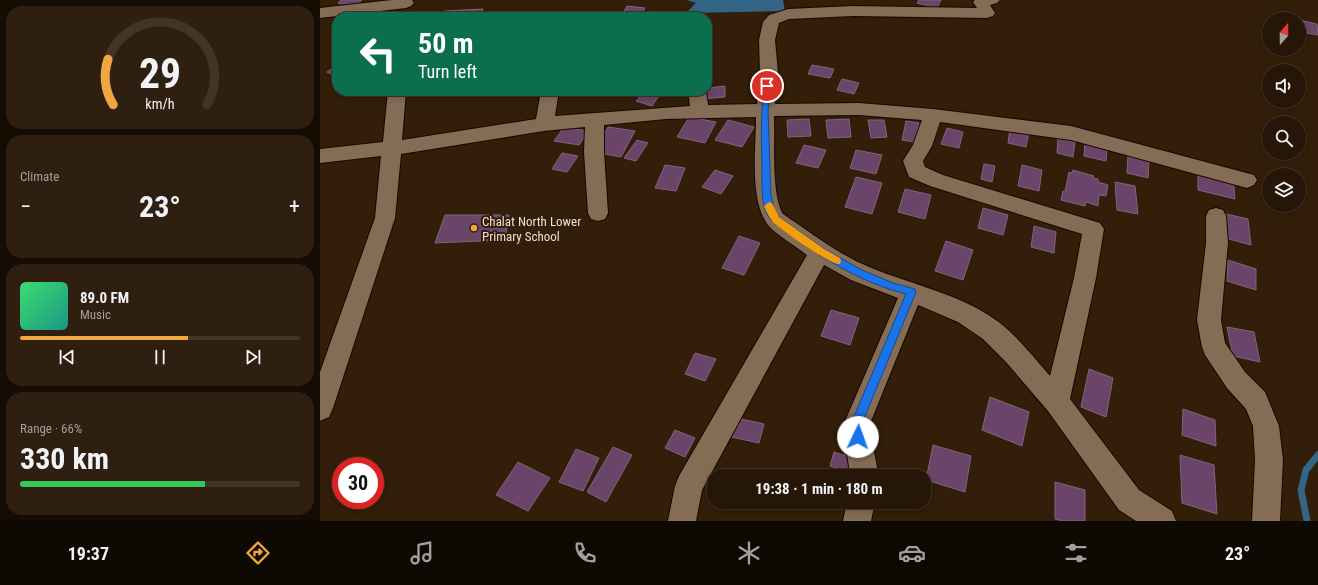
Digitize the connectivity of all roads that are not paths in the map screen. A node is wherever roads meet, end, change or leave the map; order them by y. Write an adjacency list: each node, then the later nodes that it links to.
1 (992, 0): 9 (street)
2 (405, 7): 4 (street)
3 (332, 12): 5 (street)
4 (334, 12)
5 (320, 13)
6 (397, 96): 14 (street)
7 (549, 96): 13 (street)
8 (698, 96): 10 (street)
9 (765, 110): 10 (street); 11 (street); 19 (street)
10 (700, 112): 12 (street)
11 (933, 115): 16 (street); 21 (street)
12 (595, 119): 13 (street); 17 (street)
13 (544, 124): 14 (street)
14 (392, 148): 15 (street); 22 (street)
15 (320, 156)
16 (1246, 180)
17 (598, 213)
18 (1216, 216): 28 (street)
19 (820, 252): 20 (street); 25 (street)
20 (912, 292): 21 (street); 23 (street)
21 (1057, 402): 27 (street)
22 (320, 408)
23 (864, 469)
24 (860, 509): 26 (street)
25 (682, 521)
26 (857, 521)
27 (1162, 521)
28 (1266, 521)

